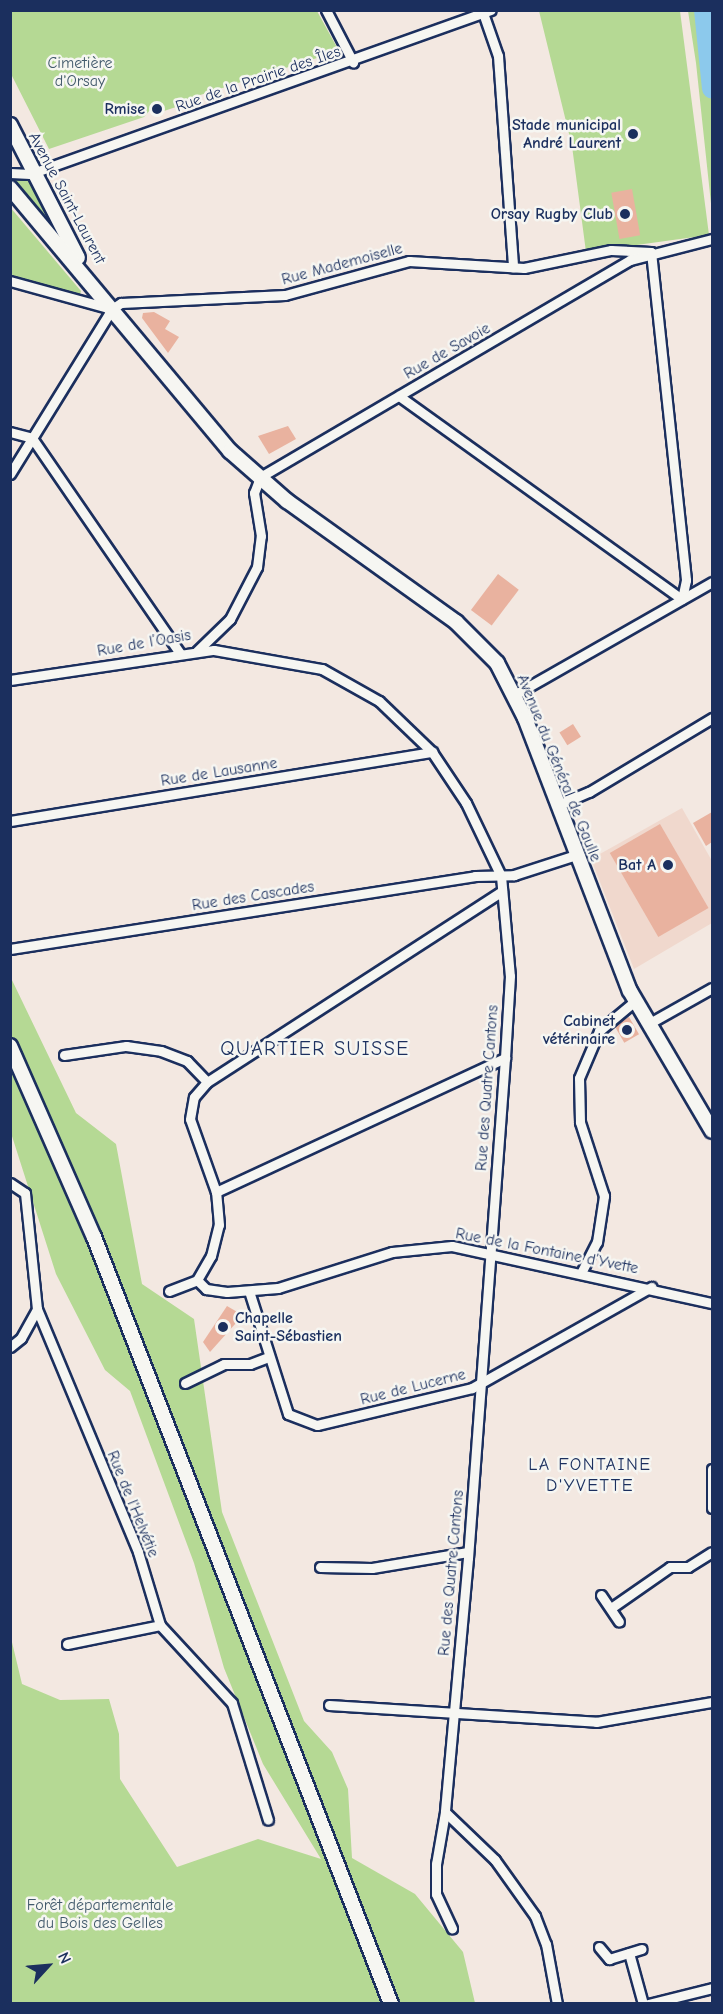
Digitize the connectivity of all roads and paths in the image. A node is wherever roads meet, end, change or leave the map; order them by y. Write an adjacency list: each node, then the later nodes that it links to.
1 (326, 10): 3 (street)
2 (485, 12): 3 (street, Rue de la Prairie des Îles); 11 (street)
3 (353, 62): 6 (street, Rue de la Prairie des Îles)
4 (10, 125): 5 (main road, Avenue Saint-Laurent)
5 (24, 154): 6 (main road, Avenue Saint-Laurent); 7 (street)
6 (33, 172): 7 (street, Rue de la Prairie des Îles); 13 (main road, Avenue Saint-Laurent)
7 (11, 173)
8 (10, 188): 13 (main road)
9 (712, 239): 10 (street)
10 (651, 252): 11 (street, Rue Mademoiselle); 15 (street, Rue de Savoie); 21 (street)
11 (513, 267): 14 (street, Rue Mademoiselle)
12 (10, 281): 14 (street)
13 (94, 286): 14 (main road, Avenue du Général de Gaulle)
14 (112, 309): 17 (street); 19 (main road, Avenue du Général de Gaulle)
15 (399, 396): 19 (street, Rue de Savoie); 21 (street)
16 (10, 432): 17 (street)
17 (32, 438): 18 (street); 23 (street)
18 (10, 474)
19 (260, 477): 22 (street, Rue de l’Oasis); 25 (main road, Avenue du Général de Gaulle)
20 (712, 582): 21 (street)
21 (682, 599): 25 (street)
22 (197, 651): 23 (street, Rue de l’Oasis); 27 (street, Rue des Quatre Cantons)
23 (180, 653): 24 (street, Rue de l’Oasis)
24 (10, 680)
25 (514, 695): 28 (main road, Avenue du Général de Gaulle)
26 (712, 717): 28 (street)
27 (432, 752): 29 (street, Rue de Lausanne); 31 (street, Rue des Quatre Cantons)
28 (558, 805): 30 (main road, Avenue du Général de Gaulle)
29 (10, 821)
30 (576, 855): 31 (street, Rue des Cascades); 35 (main road, Avenue du Général de Gaulle)
31 (501, 876): 32 (street, Rue des Quatre Cantons); 33 (street, Rue des Cascades)
32 (502, 891): 39 (street, Rue des Quatre Cantons); 40 (street)
33 (10, 950)
34 (712, 988): 36 (street)
35 (635, 1001): 36 (main road, Avenue du Général de Gaulle); 45 (street)
36 (648, 1024): 41 (main road, Avenue du Général de Gaulle)
37 (10, 1046): 76 (main road)
38 (64, 1055): 40 (street)
39 (505, 1058): 43 (street); 44 (street, Rue des Quatre Cantons)
40 (207, 1082): 43 (street)
41 (712, 1131)
42 (10, 1183): 51 (street, Rue de l'Helvétie)
43 (216, 1192): 46 (street)
44 (490, 1251): 45 (street, Rue de la Fontaine d’Yvette); 48 (street, Rue de la Fontaine d’Yvette); 55 (street, Rue des Quatre Cantons)
45 (581, 1273): 47 (street, Rue de la Fontaine d’Yvette)
46 (197, 1280): 48 (street, Rue de la Fontaine d’Yvette); 49 (street)
47 (651, 1287): 50 (street, Rue de la Fontaine d’Yvette); 55 (street, Rue de Lucerne)
48 (249, 1291): 53 (street, Rue de Lucerne)
49 (170, 1292)
50 (712, 1303)
51 (37, 1310): 52 (street); 64 (street, Rue de l'Helvétie)
52 (10, 1347)
53 (268, 1357): 54 (street); 55 (street, Rue de Lucerne)
54 (185, 1383)
55 (482, 1384): 58 (street, Rue des Quatre Cantons)
56 (712, 1469): 57 (street)
57 (712, 1508)
58 (468, 1552): 60 (street); 68 (street, Rue des Quatre Cantons)
59 (712, 1552): 62 (street)
60 (320, 1567)
61 (601, 1595): 62 (street)
62 (611, 1608): 63 (street)
63 (619, 1622)
64 (160, 1625): 65 (street); 70 (street, Rue de l'Helvétie)
65 (67, 1644)
66 (712, 1702): 68 (street)
67 (329, 1705): 68 (street)
68 (454, 1710): 69 (street, Rue des Quatre Cantons)
69 (445, 1812): 71 (street, Rue des Quatre Cantons); 77 (street)
70 (268, 1820)
71 (452, 1929)
72 (599, 1947): 74 (street)
73 (641, 1949): 74 (street)
74 (629, 1953): 78 (street)
75 (712, 1988): 79 (street)
76 (391, 2004)
77 (557, 2004)
78 (643, 2004)
79 (648, 2004)

